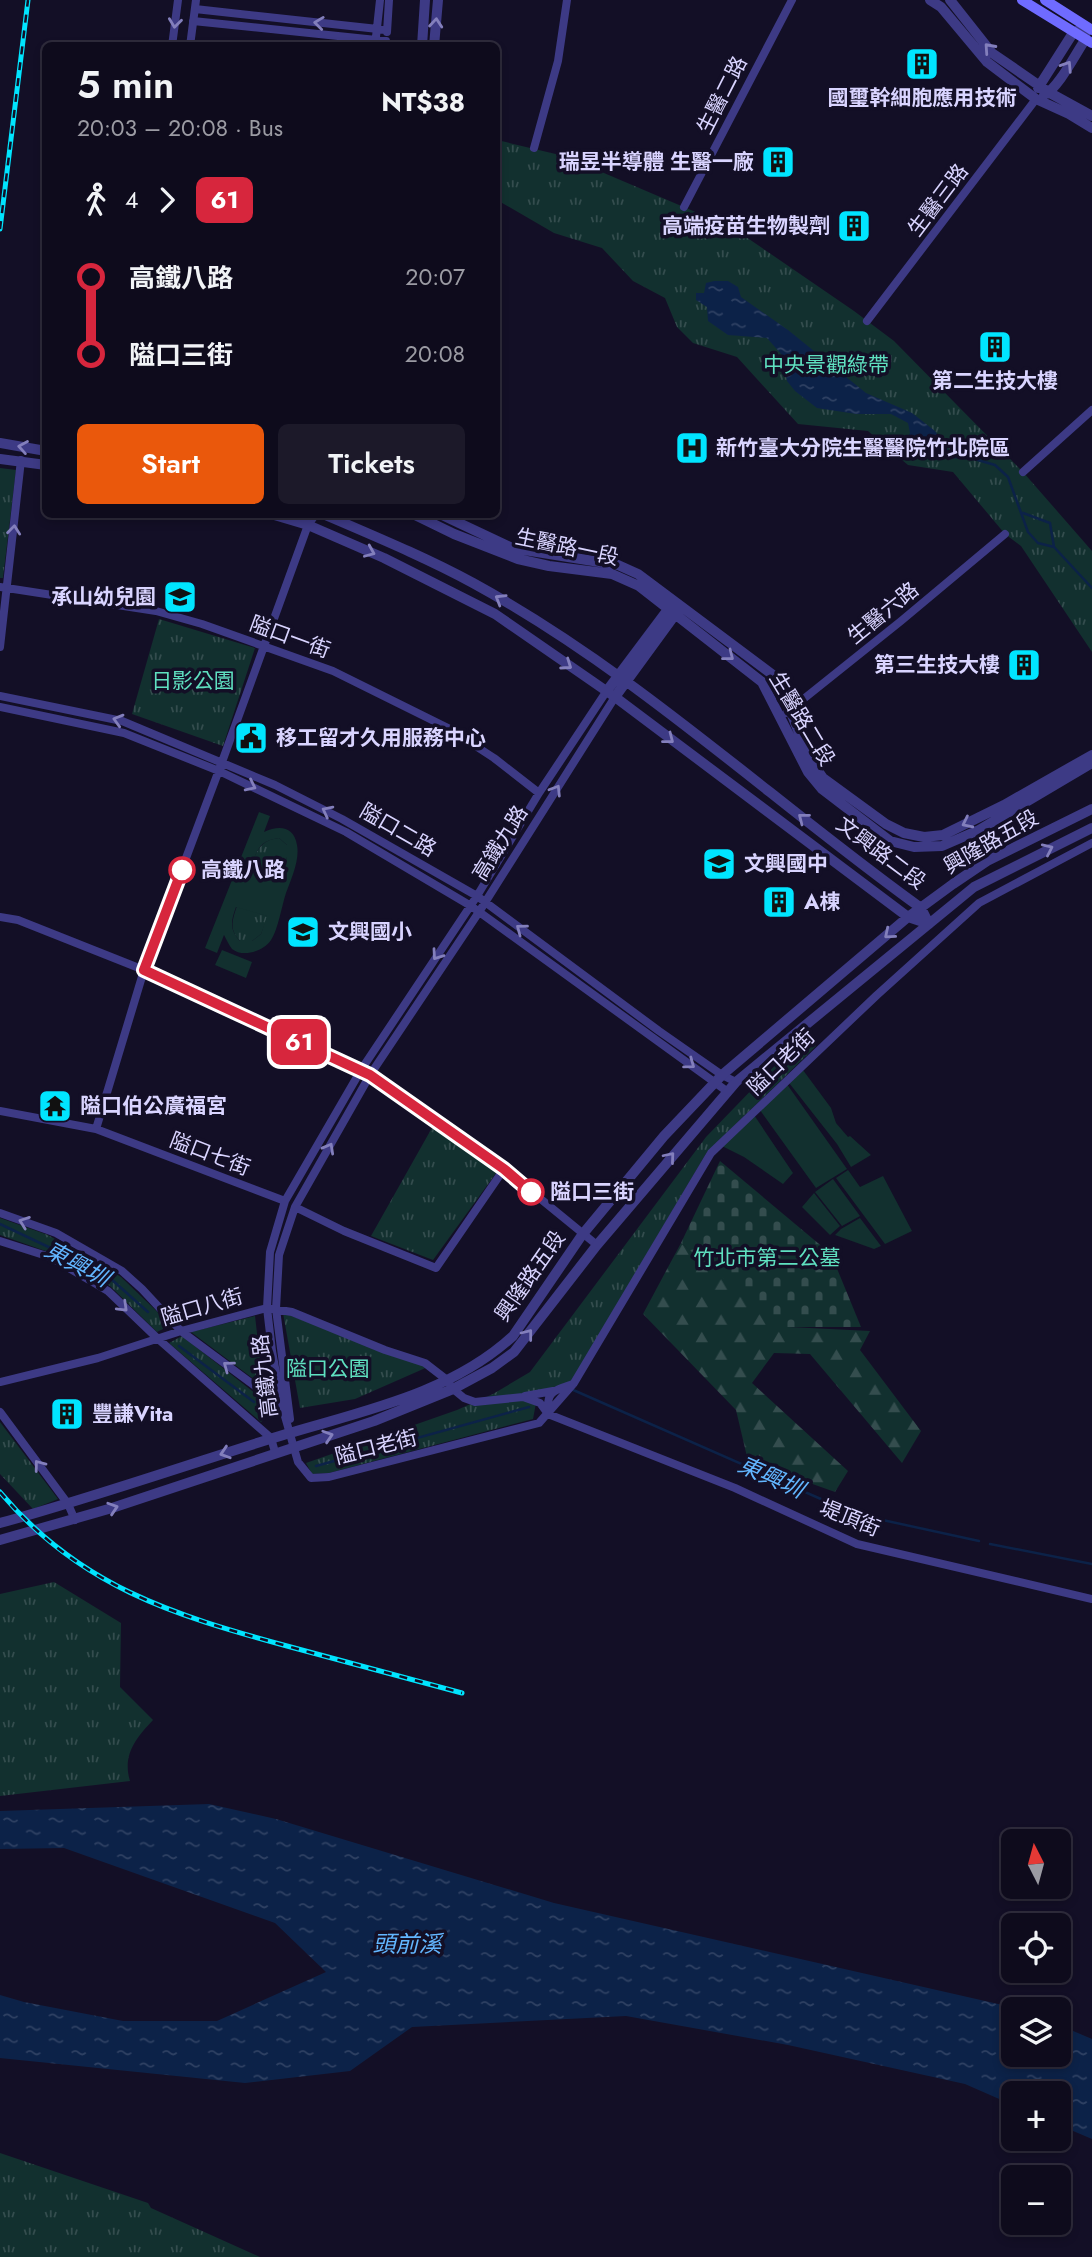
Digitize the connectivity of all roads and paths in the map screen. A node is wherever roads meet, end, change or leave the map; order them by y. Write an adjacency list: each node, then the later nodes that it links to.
1 (178, 0): 18 (street, one-way to 18)
2 (380, 0): 14 (street)
3 (389, 0): 15 (street)
4 (425, 0): 23 (street)
5 (438, 0): 24 (street, one-way to 5)
6 (567, 0): 30 (street)
7 (792, 0): 31 (street, 生醫二路)
8 (930, 0): 27 (street)
9 (950, 0): 25 (street, one-way to 9)
10 (1022, 0): 16 (main road)
11 (1045, 0): 17 (main road)
12 (195, 4): 13 (street); 14 (street, one-way to 12)
13 (193, 22): 19 (street); 20 (street)
14 (377, 30): 15 (street); 21 (street)
15 (387, 30): 22 (street)
16 (1073, 33): 17 (main road); 25 (street)
17 (1089, 35): 26 (street, one-way to 17)
18 (173, 42)
19 (190, 42)
20 (366, 42)
21 (375, 42)
22 (386, 42)
23 (422, 42)
24 (434, 42)
25 (1039, 84): 26 (street); 27 (street)
26 (1050, 93): 27 (street); 28 (street)
27 (1036, 99): 29 (street); 32 (street, 生醫三路)
28 (1092, 116)
29 (1092, 128)
30 (534, 148)
31 (684, 207)
32 (867, 321)
33 (1092, 410): 39 (street)
34 (0, 443): 35 (street, one-way to 34)
35 (42, 450)
36 (0, 459): 37 (street)
37 (21, 460): 38 (street); 45 (street, one-way to 37)
38 (42, 464)
39 (1023, 472)
40 (332, 518): 49 (street, 文興路二段, one-way to 40)
41 (422, 518): 46 (street, 生醫路一段)
42 (448, 518): 46 (street, 生醫路一段)
43 (307, 520): 48 (street); 50 (street, 文興路二段, one-way to 50)
44 (1004, 534): 53 (street, 生醫六路)
45 (4, 588): 47 (street); 48 (street, 隘口一街)
46 (675, 607): 49 (street, 高鐵九路); 53 (street, 生醫路二段); 54 (street, 生醫路二段, one-way to 54)
47 (0, 647)
48 (264, 647): 57 (street); 58 (street, 隘口一街)
49 (622, 680): 50 (street, 高鐵九路); 65 (street, 文興路二段, one-way to 49)
50 (610, 694): 58 (street, 高鐵九路); 63 (street, 高鐵九路, one-way to 50); 68 (street, 文興路二段, one-way to 68)
51 (0, 696): 57 (street, 隘口二路, one-way to 51)
52 (0, 707): 57 (street, 隘口二路)
53 (790, 710): 54 (street, 生醫六路); 55 (street, 生醫路二段, one-way to 53)
54 (782, 717): 56 (street, 生醫路二段)
55 (1092, 755)
56 (1092, 763)
57 (221, 767): 62 (street, 隘口二路, one-way to 57); 64 (street, 隘口二路, one-way to 64); 70 (street)
58 (539, 793): 62 (street, 高鐵九路)
59 (1092, 809): 65 (street, 興隆路五段)
60 (1092, 828): 69 (street, 興隆路五段, one-way to 60)
61 (1092, 843): 89 (street, 隘口老街)
62 (477, 896): 63 (street, 隘口二路); 64 (street, 高鐵九路)
63 (485, 903): 66 (street, 高鐵九路); 73 (street, 隘口二路, one-way to 63)
64 (471, 906): 66 (street, 隘口二路); 71 (street, 高鐵九路, one-way to 71)
65 (921, 908): 68 (street, 興隆路五段); 69 (street, 文興路二段)
66 (479, 912): 72 (street, 高鐵九路); 73 (street, 隘口二路, one-way to 73)
67 (0, 917): 70 (street)
68 (908, 917): 69 (street, 文興路二段); 73 (street, 興隆路五段, one-way to 73)
69 (929, 924): 74 (street, 興隆路五段)
70 (144, 970): 71 (street); 77 (street)
71 (360, 1070): 72 (street); 79 (street, 高鐵九路)
72 (370, 1075): 78 (street); 80 (street, 高鐵九路, one-way to 72)
73 (719, 1079): 74 (street, 隘口二路); 75 (street, 隘口二路); 82 (street, 興隆路五段)
74 (736, 1082): 75 (street, 興隆路五段)
75 (728, 1092): 84 (street, 興隆路五段, one-way to 75)
76 (0, 1111): 77 (street, 隘口七街)
77 (96, 1129): 79 (street, 隘口七街)
78 (504, 1169): 80 (street); 82 (street)
79 (285, 1201): 85 (street, 高鐵九路)
80 (295, 1207): 85 (street, 高鐵九路)
81 (0, 1213): 86 (street, one-way to 81)
82 (582, 1235): 84 (street); 90 (street, 興隆路五段)
83 (0, 1241): 87 (street, one-way to 87)
84 (597, 1245): 90 (street, 興隆路五段, one-way to 84)
85 (272, 1309): 86 (street, 隘口八街); 90 (street, 隘口八街); 93 (street, 高鐵九路); 96 (street, 高鐵九路)
86 (181, 1331): 87 (street, 隘口八街); 93 (street, one-way to 86)
87 (157, 1338): 88 (street, 隘口八街); 97 (street)
88 (0, 1382)
89 (574, 1383): 91 (street); 95 (street, 隘口老街)
90 (450, 1384): 92 (street); 96 (street, 興隆路五段); 98 (street, 興隆路五段, one-way to 90)
91 (553, 1391): 92 (street); 95 (street)
92 (523, 1396): 95 (street, 堤頂街)
93 (282, 1406): 96 (street, 高鐵九路)
94 (0, 1412): 100 (street, one-way to 94)
95 (548, 1414): 98 (street, 隘口老街); 104 (street, 堤頂街)
96 (290, 1433): 97 (street, 興隆路五段); 98 (street, 隘口老街)
97 (271, 1438): 99 (street); 100 (street, 興隆路五段, one-way to 100)
98 (293, 1447): 99 (street, 興隆路五段)
99 (275, 1452): 101 (street, 興隆路五段, one-way to 99)
100 (68, 1504): 101 (street); 102 (street, 興隆路五段)
101 (75, 1520): 103 (street, 興隆路五段)
102 (0, 1524)
103 (0, 1541)
104 (1092, 1599)

